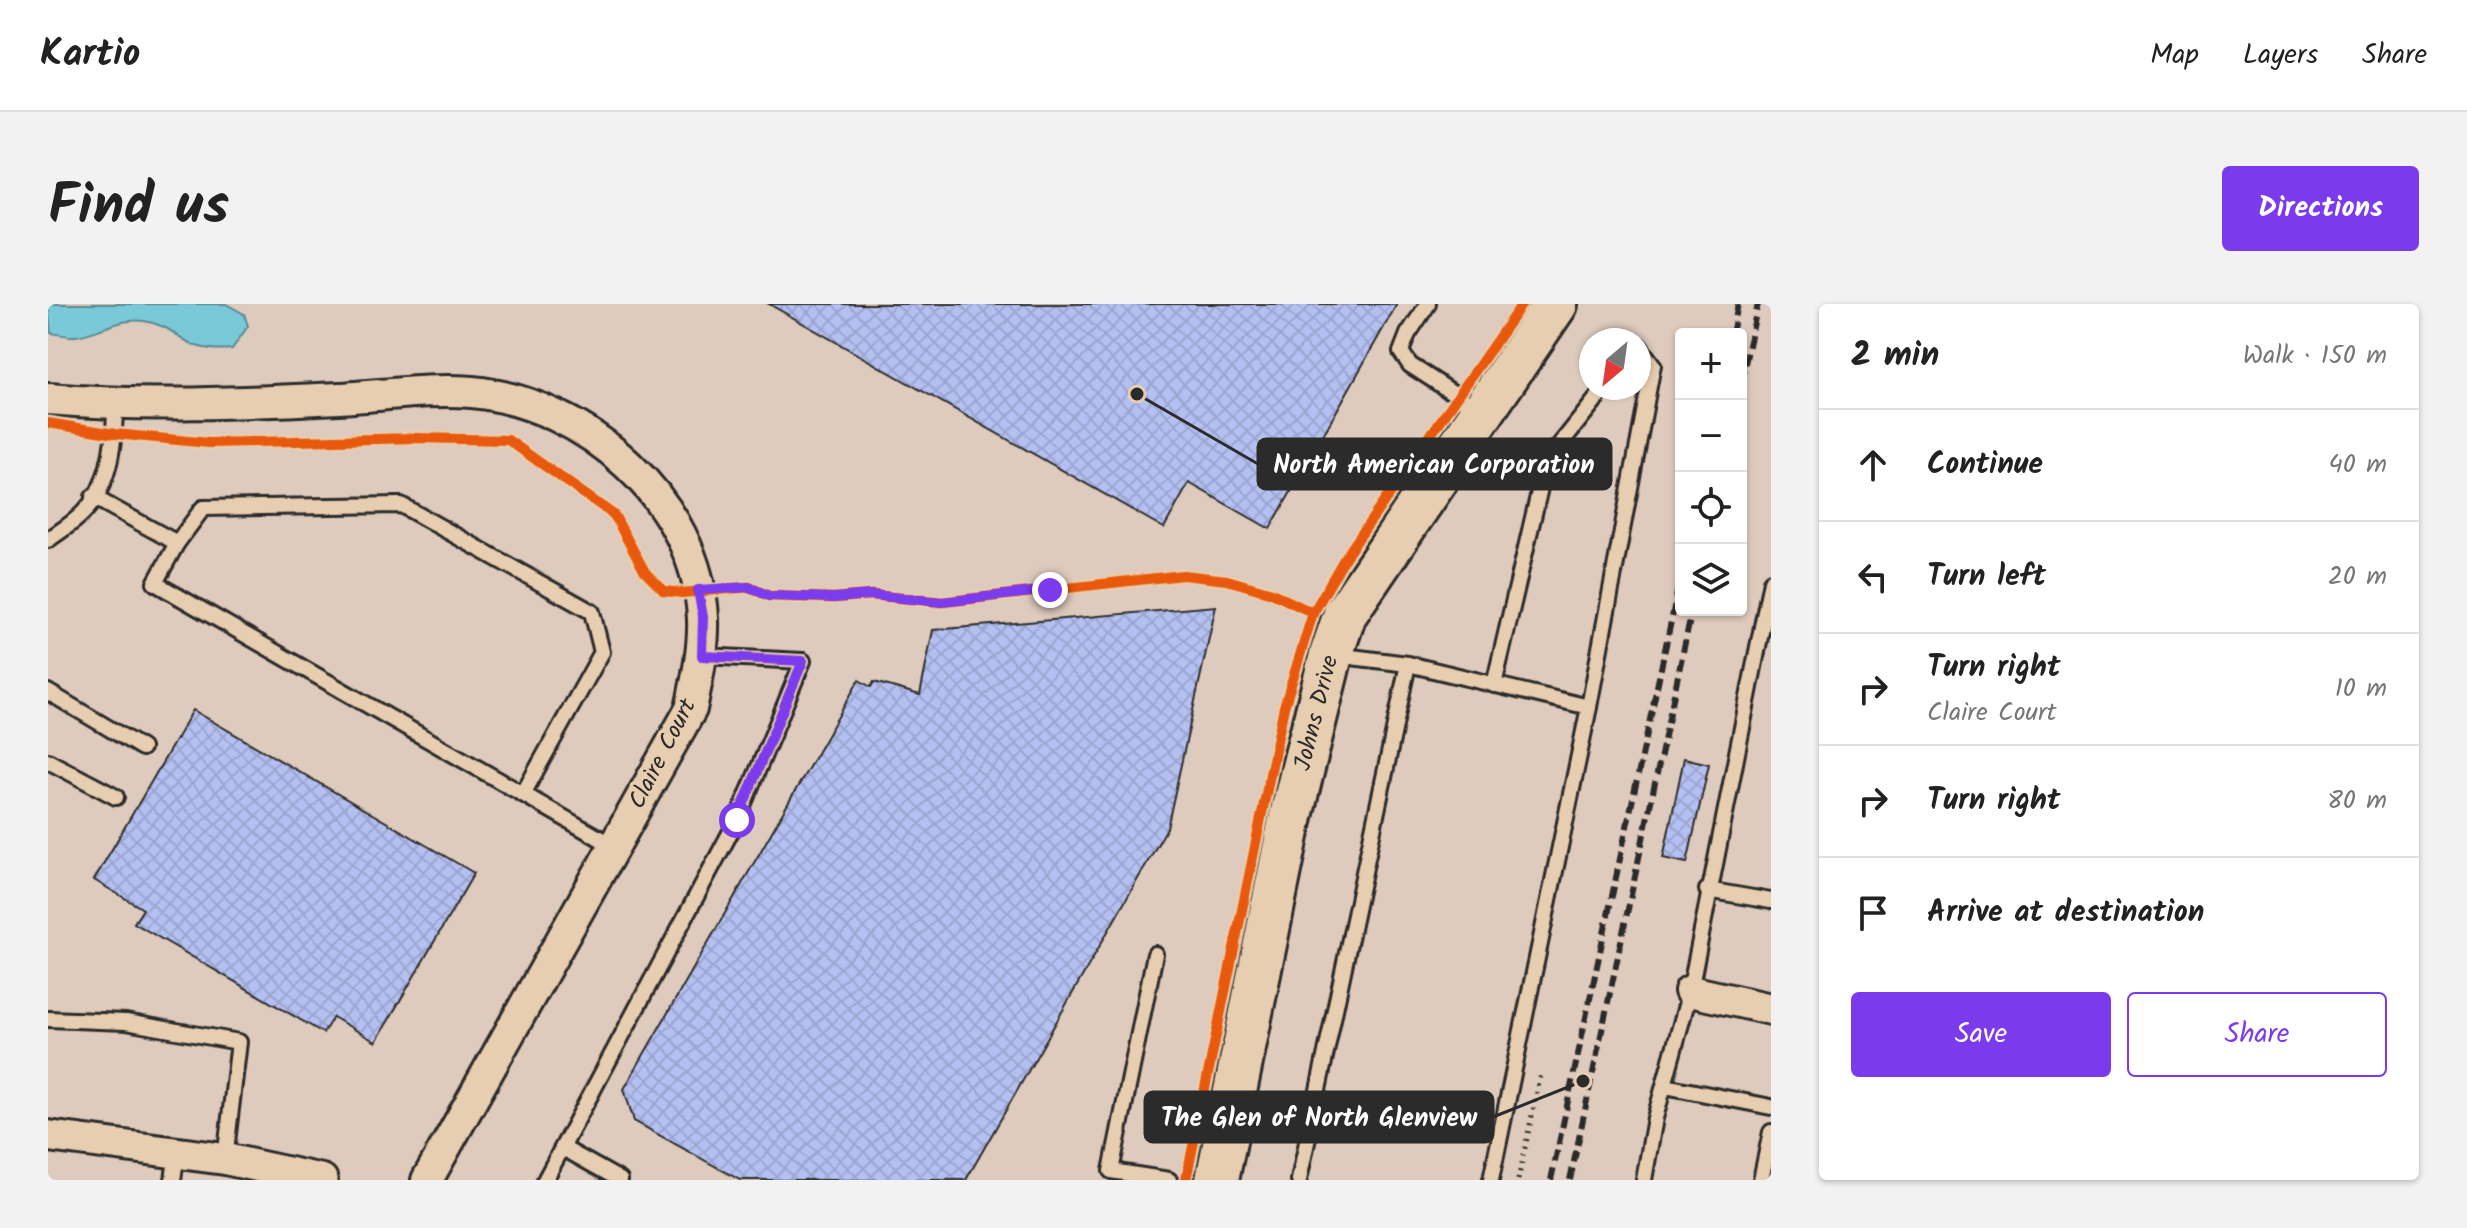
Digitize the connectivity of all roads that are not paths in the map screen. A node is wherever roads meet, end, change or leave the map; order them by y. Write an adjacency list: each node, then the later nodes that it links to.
1 (1428, 304): 7 (lane)
2 (1556, 304): 7 (street, Johns Drive)
3 (48, 399): 6 (street, Claire Court)
4 (1595, 400): 15 (lane)
5 (1646, 400): 17 (lane)
6 (115, 403): 8 (lane); 13 (street, Claire Court)
7 (1483, 412): 12 (street, Johns Drive)
8 (93, 497): 9 (lane); 10 (lane)
9 (48, 540)
10 (177, 543): 20 (lane); 20 (lane)
11 (1771, 581): 23 (lane)
12 (1331, 655): 14 (lane); 42 (street, Johns Drive)
13 (702, 656): 22 (street, Claire Court); 33 (lane)
14 (1408, 664): 15 (lane); 43 (lane)
15 (1494, 685): 17 (lane)
16 (48, 692): 18 (lane)
17 (1589, 707): 44 (lane)
18 (142, 748)
19 (48, 761): 21 (lane)
20 (523, 794): 22 (lane)
21 (116, 797)
22 (615, 847): 38 (street, Claire Court)
23 (1707, 890): 24 (lane); 26 (lane)
24 (1771, 901)
25 (1155, 954): 36 (lane)
26 (1690, 991): 27 (street); 29 (lane)
27 (1771, 1009)
28 (48, 1019): 34 (lane)
29 (1665, 1086): 30 (lane); 45 (lane)
30 (1771, 1107)
31 (1771, 1132): 46 (lane)
32 (48, 1136): 35 (street)
33 (563, 1148): 39 (lane); 40 (lane)
34 (225, 1159): 35 (street); 37 (street)
35 (175, 1166)
36 (1110, 1176): 41 (lane)
37 (322, 1180)
38 (427, 1180)
39 (545, 1180)
40 (620, 1180)
41 (1169, 1180)
42 (1217, 1180)
43 (1299, 1180)
44 (1491, 1180)
45 (1644, 1180)
46 (1761, 1180)

